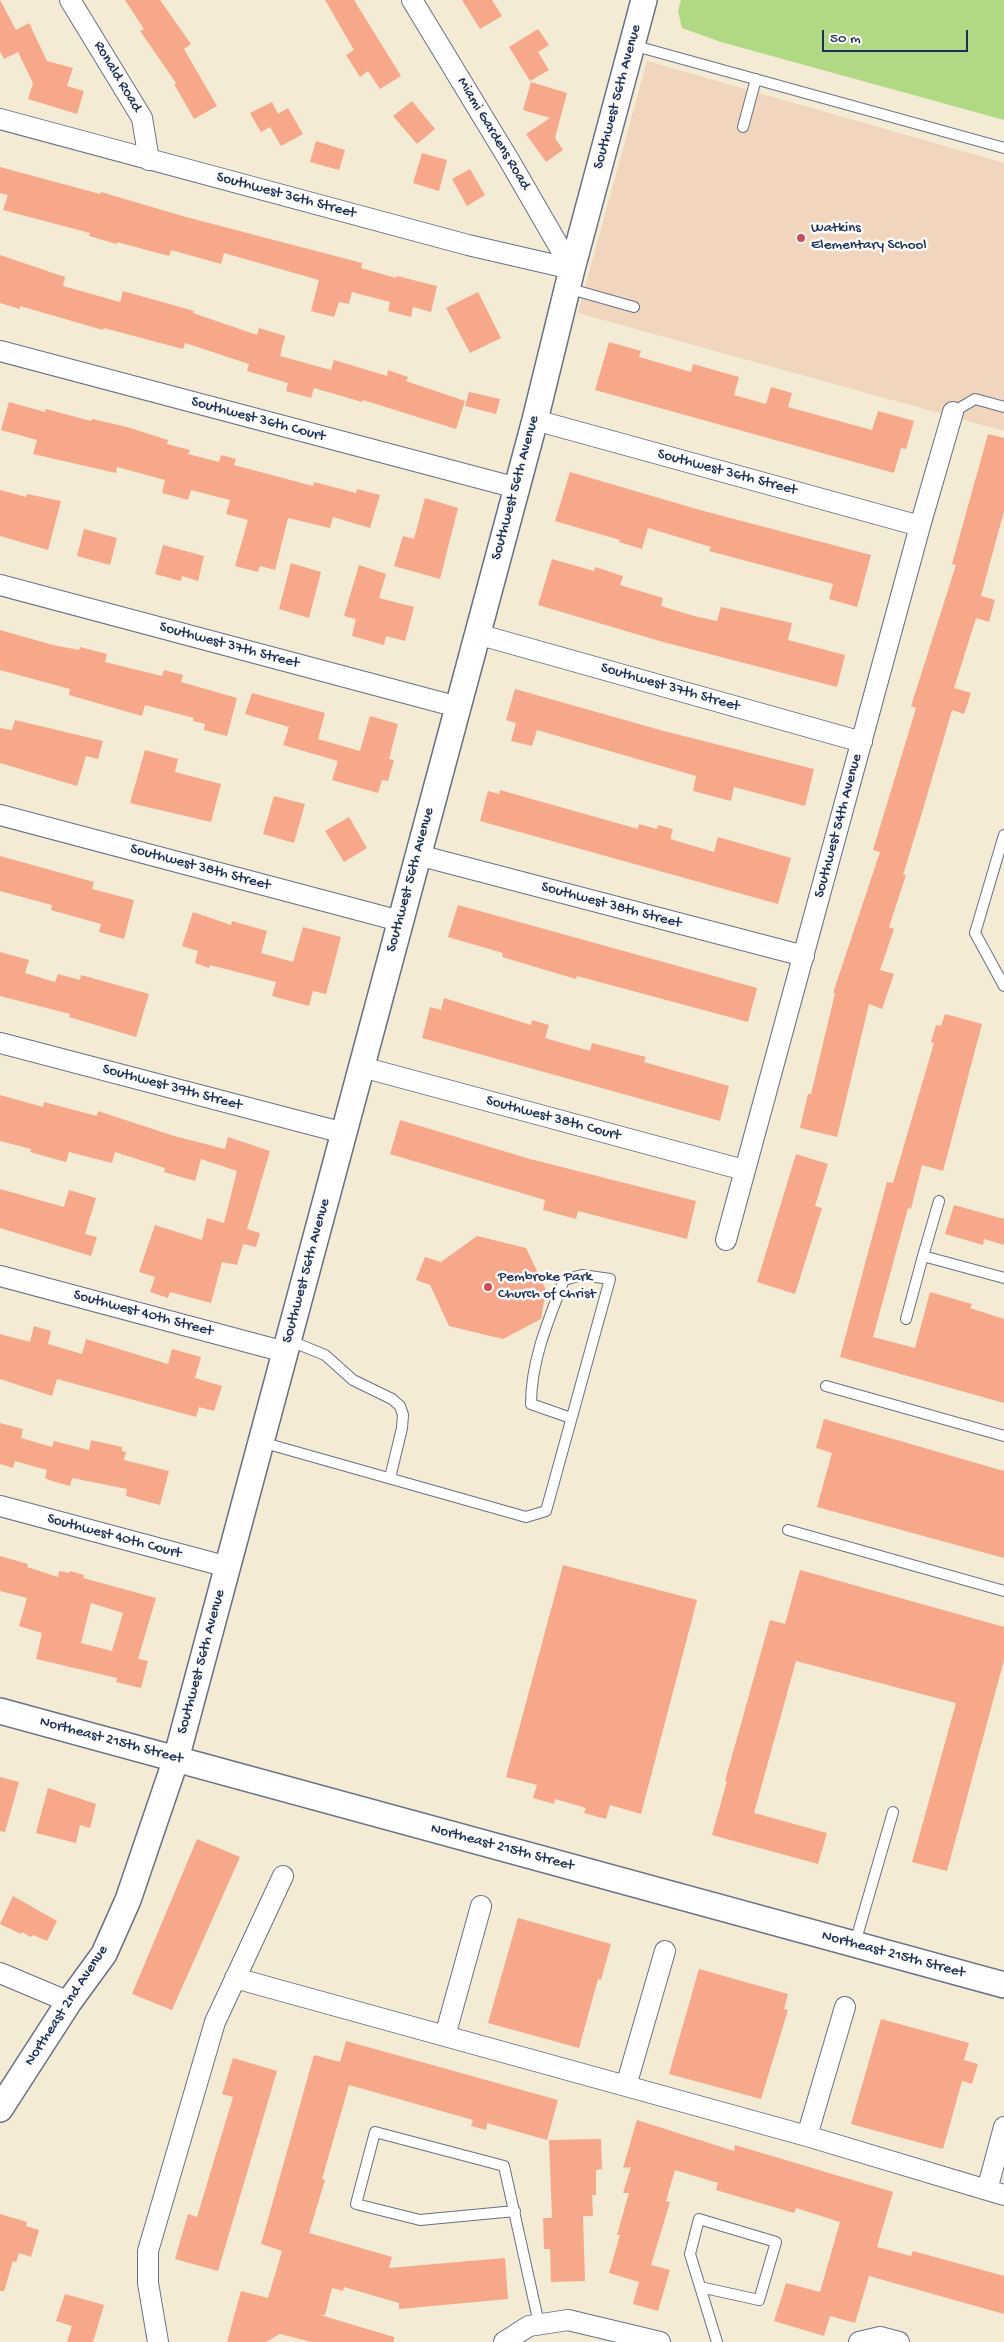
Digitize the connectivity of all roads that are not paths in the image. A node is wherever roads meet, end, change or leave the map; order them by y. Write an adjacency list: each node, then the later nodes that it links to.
1 (70, 0): 9 (street, Ronald Road)
2 (412, 0): 10 (street, Miami Gardens Road)
3 (644, 0): 4 (street, Southwest 56th Avenue)
4 (632, 45): 5 (lane); 10 (street, Southwest 56th Avenue)
5 (756, 79): 7 (lane); 8 (lane)
6 (0, 119): 9 (street, Southwest 36th Street)
7 (743, 127)
8 (1004, 148)
9 (149, 160): 10 (street, Southwest 36th Street)
10 (570, 279): 11 (lane); 15 (street, Southwest 56th Avenue)
11 (634, 307)
12 (0, 351): 16 (street, Southwest 36th Court)
13 (1004, 407): 14 (lane)
14 (952, 412): 17 (street, Southwest 54th Avenue)
15 (535, 420): 16 (street, Southwest 56th Avenue); 17 (street, Southwest 36th Street)
16 (517, 488): 19 (street, Southwest 56th Avenue)
17 (920, 526): 21 (street, Southwest 54th Avenue)
18 (0, 585): 20 (street, Southwest 37th Street)
19 (477, 634): 20 (street, Southwest 56th Avenue); 21 (street, Southwest 37th Street)
20 (458, 707): 24 (street, Southwest 56th Avenue)
21 (862, 742): 26 (street, Southwest 54th Avenue)
22 (0, 816): 25 (street, Southwest 38th Street)
23 (1004, 835): 27 (lane)
24 (418, 855): 25 (street, Southwest 56th Avenue); 26 (street, Southwest 38th Street)
25 (400, 921): 29 (street, Southwest 56th Avenue)
26 (804, 956): 31 (street, Southwest 54th Avenue)
27 (1004, 986)
28 (0, 1043): 30 (street, Southwest 39th Street)
29 (362, 1068): 30 (street, Southwest 56th Avenue); 31 (street, Southwest 38th Court)
30 (344, 1133): 38 (street, Southwest 56th Avenue)
31 (744, 1170): 33 (street, Southwest 54th Avenue)
32 (939, 1201): 34 (lane)
33 (726, 1240)
34 (923, 1256): 36 (lane); 37 (lane)
35 (0, 1276): 38 (street, Southwest 40th Street)
36 (1004, 1278)
37 (906, 1319)
38 (287, 1346): 42 (street, Southwest 56th Avenue); 43 (lane)
39 (826, 1386): 41 (lane)
40 (571, 1418): 40 (lane); 43 (lane)
41 (1004, 1436)
42 (261, 1442): 43 (lane); 46 (street, Southwest 56th Avenue)
43 (390, 1478)
44 (0, 1506): 46 (street, Southwest 40th Court)
45 (788, 1530): 47 (lane)
46 (228, 1567): 49 (street, Southwest 56th Avenue)
47 (1004, 1591)
48 (0, 1711): 49 (street, Northeast 215th Street)
49 (176, 1759): 53 (street, Northeast 215th Street); 58 (street, Northeast 2nd Avenue)
50 (893, 1812): 53 (lane)
51 (283, 1876): 56 (street)
52 (481, 1906): 60 (street)
53 (855, 1944): 57 (street, Northeast 215th Street)
54 (665, 1951): 61 (street)
55 (0, 1973): 58 (street)
56 (235, 1978): 60 (street); 69 (street)
57 (1004, 1985)
58 (69, 2002): 62 (street, Northeast 2nd Avenue)
59 (845, 2008): 64 (street)
60 (445, 2036): 61 (street)
61 (626, 2086): 64 (street)
62 (0, 2109)
63 (1004, 2127): 65 (street)
64 (807, 2136): 65 (street)
65 (996, 2192)
66 (515, 2211): 66 (lane); 68 (lane)
67 (700, 2287): 67 (lane); 72 (lane)
68 (539, 2324): 70 (street); 71 (street)
69 (158, 2342)
70 (504, 2342)
71 (660, 2342)
72 (717, 2342)
73 (859, 2342): 74 (street)
74 (899, 2342)

